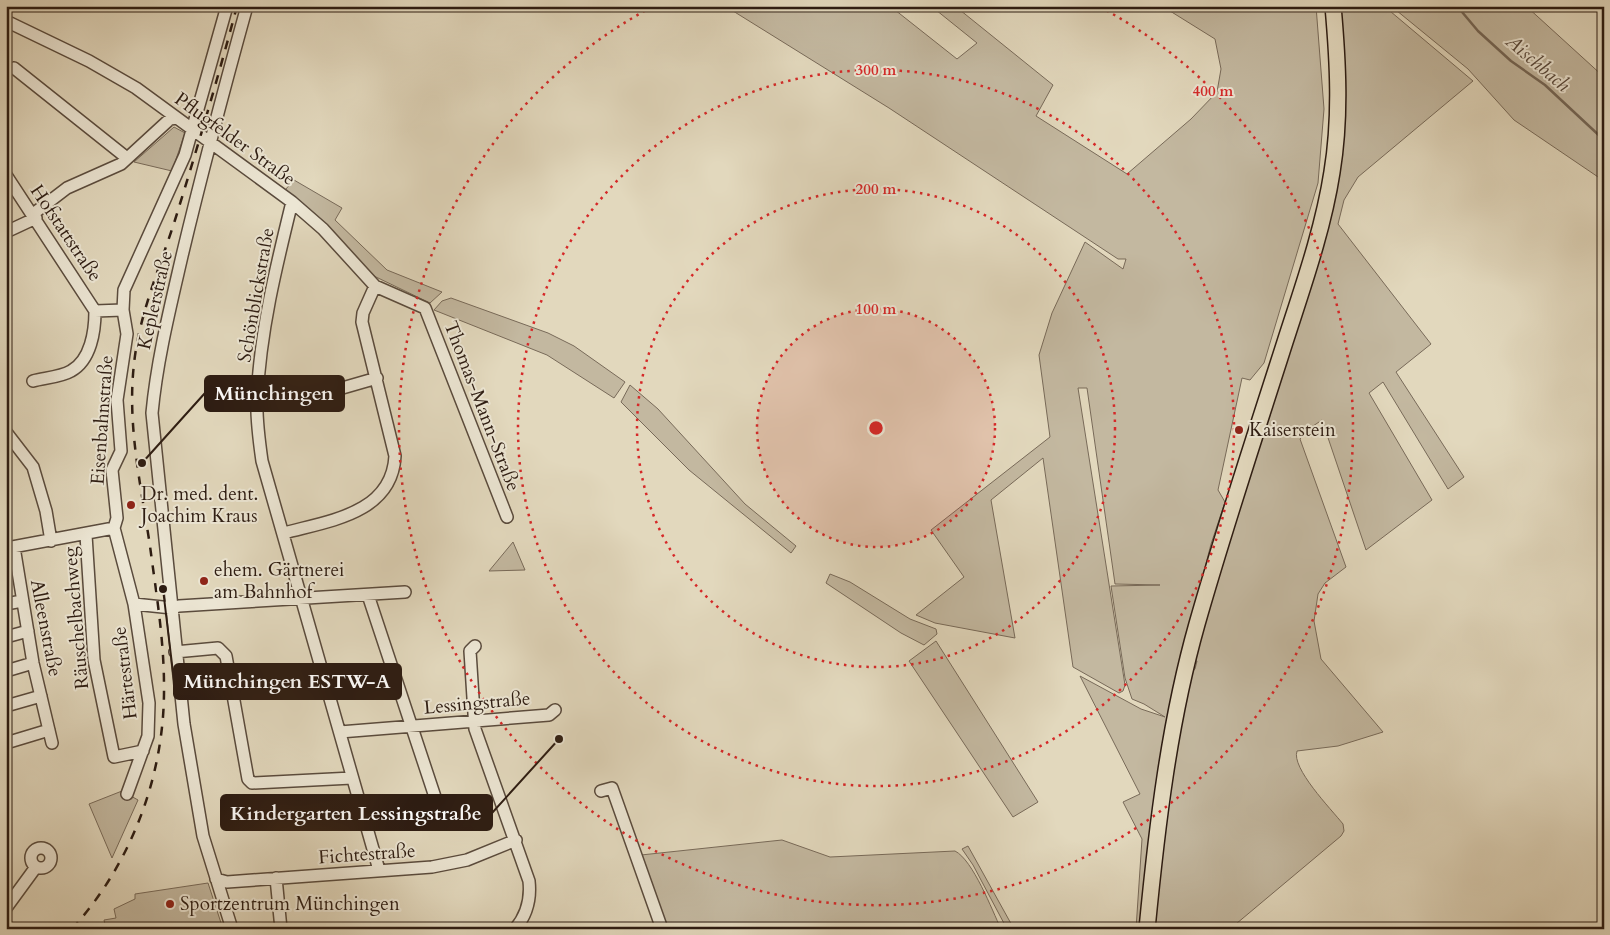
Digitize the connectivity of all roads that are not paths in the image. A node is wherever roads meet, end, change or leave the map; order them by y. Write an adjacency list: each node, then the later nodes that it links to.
1 (227, 6): 7 (street, Eisenbahnstraße)
2 (247, 6): 8 (street, Keplerstraße)
3 (1333, 6): 66 (main road)
4 (6, 21): 6 (street, Pflugfelder Straße)
5 (14, 68): 9 (street)
6 (177, 118): 7 (street, Pflugfelder Straße); 9 (street)
7 (193, 130): 8 (street, Pflugfelder Straße); 16 (street, Eisenbahnstraße)
8 (210, 142): 11 (street, Pflugfelder Straße); 35 (street, Keplerstraße)
9 (127, 158): 12 (street)
10 (6, 175): 12 (street, Hofstattstraße)
11 (292, 202): 14 (street, Pflugfelder Straße); 24 (street, Schönblickstraße)
12 (35, 216): 13 (street); 17 (street, Hofstattstraße)
13 (6, 232)
14 (375, 286): 15 (street, Pflugfelder Straße); 18 (street)
15 (425, 308): 22 (street, Thomas-Mann-Straße)
16 (123, 310): 17 (street, Hofstattstraße); 23 (street, Eisenbahnstraße)
17 (95, 311): 19 (street, Hofstattstraße)
18 (377, 378): 20 (street); 24 (street)
19 (32, 381)
20 (332, 391)
21 (6, 432): 26 (street)
22 (507, 516)
23 (114, 528): 25 (street); 27 (street, Eisenbahnstraße)
24 (284, 533): 31 (street, Schönblickstraße)
25 (86, 535): 26 (street); 51 (street, Räuschelbachweg)
26 (51, 541): 28 (street)
27 (119, 547): 34 (street, Härtestraße)
28 (10, 548): 32 (street, Alleenstraße)
29 (405, 592): 30 (street)
30 (368, 595): 31 (street); 46 (street)
31 (303, 599): 35 (street); 48 (street, Schönblickstraße)
32 (22, 601): 33 (street); 36 (street, Alleenstraße)
33 (6, 604)
34 (134, 604): 35 (street); 51 (street, Härtestraße)
35 (172, 608): 39 (street, Keplerstraße)
36 (28, 631): 37 (street); 40 (street, Alleenstraße)
37 (6, 637)
38 (475, 646): 45 (street)
39 (175, 652): 52 (street); 60 (street, Keplerstraße)
40 (33, 663): 41 (street); 42 (street, Alleenstraße)
41 (6, 671)
42 (41, 696): 43 (street); 47 (street, Alleenstraße)
43 (6, 706)
44 (555, 710): 45 (street, Lessingstraße)
45 (474, 721): 46 (street, Lessingstraße); 56 (street)
46 (411, 727): 48 (street, Lessingstraße); 55 (street)
47 (49, 730): 49 (street); 50 (street, Alleenstraße)
48 (340, 732): 52 (street, Schönblickstraße)
49 (6, 743)
50 (52, 743)
51 (143, 751): 54 (street, Härtestraße)
52 (352, 778): 58 (street, Schönblickstraße)
53 (601, 791): 65 (street)
54 (126, 794)
55 (442, 818)
56 (516, 840): 58 (street, Fichtestraße); 64 (street)
57 (36, 867): 61 (street)
58 (379, 870): 59 (street, Fichtestraße)
59 (276, 878): 60 (street, Fichtestraße); 63 (street)
60 (216, 879): 62 (street, Keplerstraße)
61 (6, 908)
62 (232, 929)
63 (281, 929)
64 (515, 929)
65 (662, 929)
66 (1147, 929)

